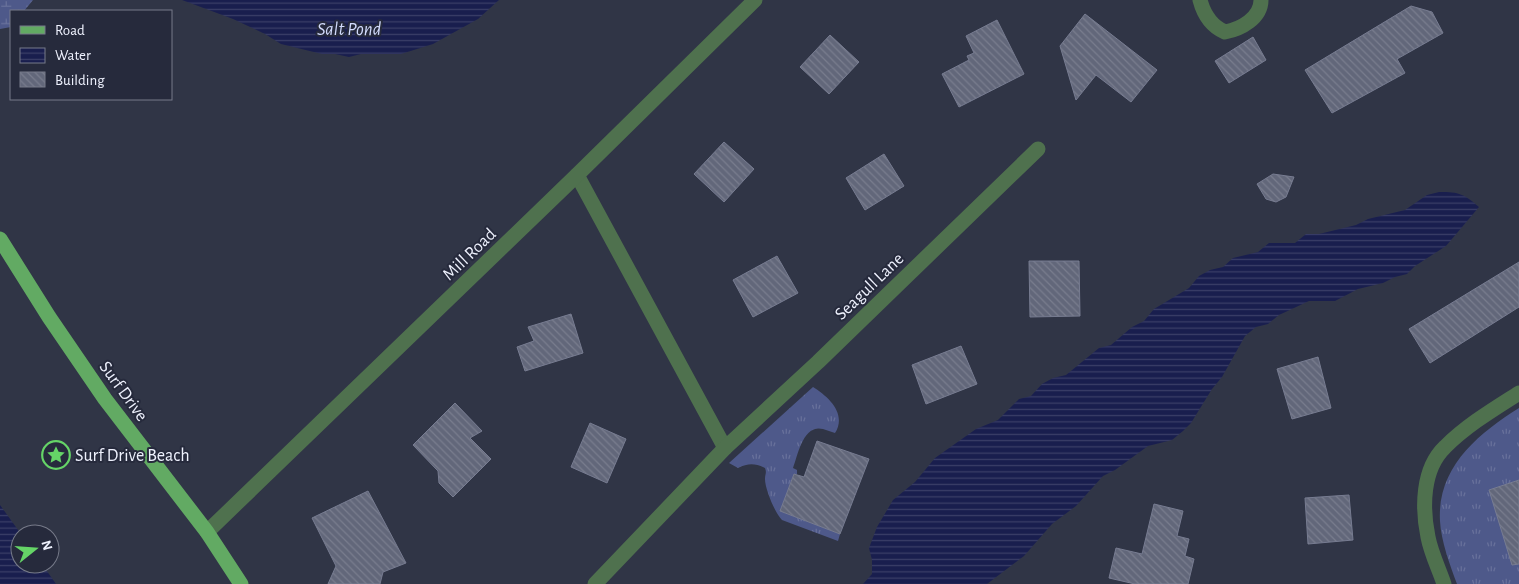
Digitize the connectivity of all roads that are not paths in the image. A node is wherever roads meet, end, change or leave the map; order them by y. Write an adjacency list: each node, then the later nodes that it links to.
1 (756, 0): 5 (street, Mill Road)
2 (1200, 0): 3 (street)
3 (1261, 0)
4 (1038, 149): 8 (street, Seagull Lane)
5 (577, 175): 8 (street); 9 (street, Mill Road)
6 (0, 239): 9 (main road, Surf Drive)
7 (1519, 393): 12 (street)
8 (724, 448): 11 (street, Seagull Lane)
9 (207, 532): 10 (main road, Surf Drive)
10 (241, 584)
11 (595, 584)
12 (1444, 584)

